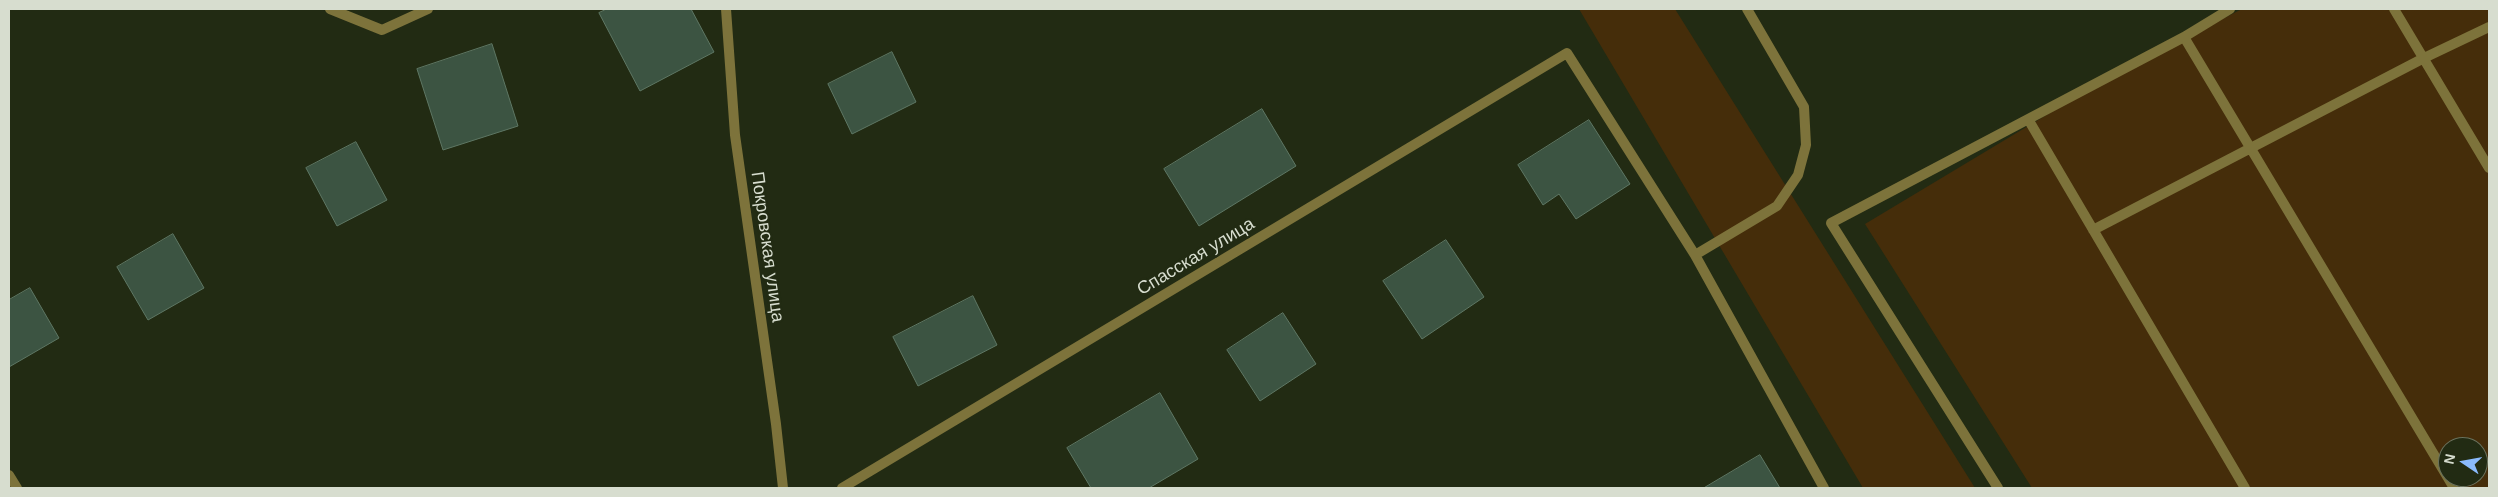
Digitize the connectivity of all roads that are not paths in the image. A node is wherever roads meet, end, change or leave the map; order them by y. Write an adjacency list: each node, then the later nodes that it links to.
1 (330, 9): 2 (street)
2 (428, 9)
3 (726, 9): 17 (street, Покровская улица)
4 (1747, 9): 14 (street)
5 (2230, 9): 8 (street)
6 (2394, 9): 9 (street)
7 (2489, 27): 9 (street)
8 (2184, 37): 10 (street); 11 (street)
9 (2424, 58): 11 (street); 12 (street)
10 (2028, 119): 13 (street); 20 (street)
11 (2250, 148): 13 (street); 22 (street)
12 (2489, 168)
13 (2093, 230): 21 (street)
14 (1695, 255): 18 (street, Спасская улица); 19 (street)
15 (9, 475): 16 (street)
16 (17, 488)
17 (783, 488)
18 (842, 488)
19 (1824, 488)
20 (1998, 488)
21 (2245, 488)
22 (2454, 488)

